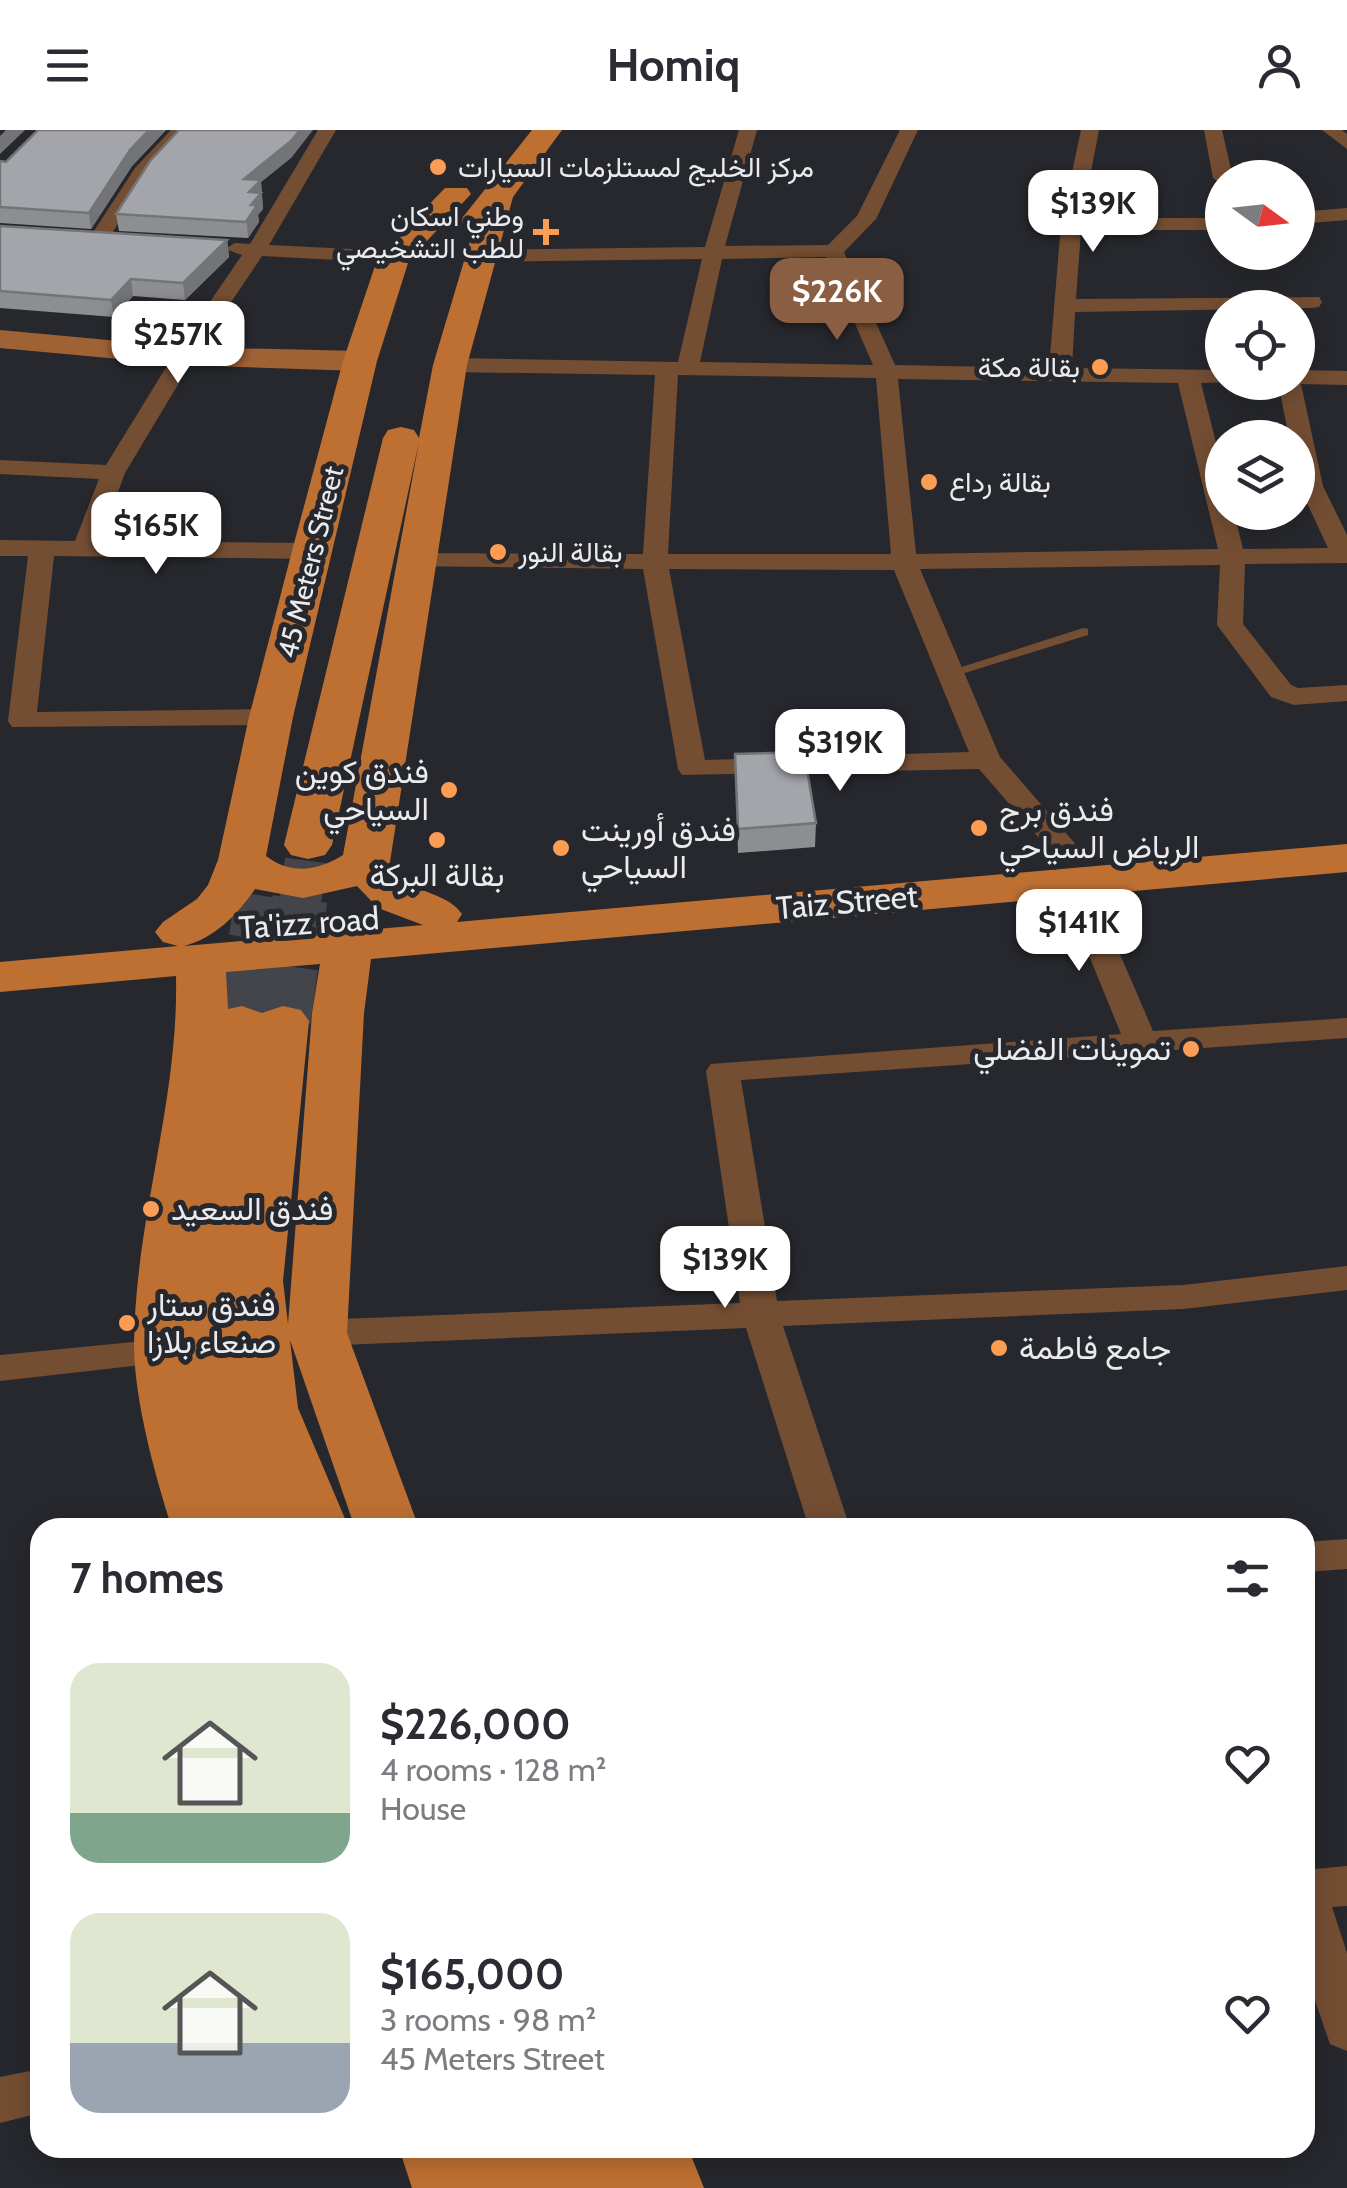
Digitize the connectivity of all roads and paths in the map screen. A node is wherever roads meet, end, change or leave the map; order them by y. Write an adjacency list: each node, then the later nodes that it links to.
1 (181, 130): 18 (street)
2 (327, 130): 20 (street)
3 (547, 130): 13 (main road, 45 Meters Street)
4 (748, 130): 22 (street)
5 (909, 130): 21 (street)
6 (1090, 130): 16 (street)
7 (1213, 130): 10 (street)
8 (1331, 130): 9 (street)
9 (1347, 142)
10 (1219, 160)
11 (478, 162): 12 (main road, 45 Meters Street)
12 (456, 194): 24 (main road, 45 Meters Street); 57 (main road, 45 Meters Street)
13 (498, 197): 23 (main road, 45 Meters Street); 57 (main road, 45 Meters Street)
14 (1347, 214): 15 (street)
15 (1315, 217)
16 (1070, 224): 17 (street); 26 (street)
17 (1205, 224)
18 (98, 239)
19 (216, 248): 20 (street)
20 (256, 250): 24 (street); 28 (street)
21 (833, 251): 22 (street); 32 (street)
22 (713, 254): 23 (street); 31 (street)
23 (479, 256): 30 (main road, 45 Meters Street)
24 (394, 257): 29 (main road, 45 Meters Street)
25 (1205, 304): 26 (street)
26 (1064, 306): 33 (street)
27 (0, 339): 28 (street)
28 (184, 356): 29 (street); 40 (street)
29 (360, 361): 44 (main road, 45 Meters Street)
30 (450, 365): 31 (street); 47 (main road, 45 Meters Street)
31 (678, 368): 32 (street); 48 (street)
32 (886, 369): 33 (street); 49 (street)
33 (1060, 375): 34 (street)
34 (1188, 376): 35 (street); 46 (street)
35 (1205, 376)
36 (1315, 378): 37 (street)
37 (1347, 378)
38 (1294, 400): 45 (street)
39 (0, 467): 40 (street)
40 (113, 473): 43 (street)
41 (0, 548): 42 (street)
42 (42, 548): 43 (street); 54 (street)
43 (85, 549): 44 (street)
44 (312, 550): 53 (main road, 45 Meters Street)
45 (1346, 555): 46 (street)
46 (1233, 558): 49 (street); 52 (street)
47 (414, 560): 48 (street); 59 (main road, 45 Meters Street)
48 (655, 562): 49 (street); 55 (street)
49 (904, 562): 51 (street)
50 (1084, 632): 51 (lane)
51 (950, 673): 55 (street)
52 (1347, 693)
53 (271, 717): 54 (street); 57 (main road, 45 Meters Street)
54 (11, 725)
55 (987, 760): 60 (street)
56 (1347, 831): 60 (main road, Taiz Street)
57 (274, 852): 59 (main road); 62 (main road, 45 Meters Street)
58 (1347, 858): 60 (main road, Taiz Street)
59 (366, 862): 61 (main road)
60 (1072, 868): 61 (main road, Taiz Street); 64 (main road, Taiz Street); 68 (street)
61 (438, 914): 62 (main road, Ta'izz road)
62 (190, 945): 63 (main road); 64 (main road, Ta'izz road); 65 (main road); 66 (main road)
63 (0, 947)
64 (348, 947): 66 (main road)
65 (0, 977)
66 (267, 1021): 71 (main road); 72 (main road); 75 (main road); 76 (main road)
67 (1347, 1028): 68 (street)
68 (1142, 1042): 70 (street)
69 (1347, 1278): 70 (street)
70 (760, 1314): 71 (street); 78 (street)
71 (316, 1333): 77 (main road)
72 (164, 1352): 73 (street); 74 (main road)
73 (0, 1368)
74 (201, 1518)
75 (257, 1518)
76 (313, 1518)
77 (383, 1518)
78 (827, 1518)
79 (1347, 1554): 80 (street)
80 (1315, 1556)
81 (1347, 1886): 82 (street)
82 (1315, 1891)
83 (1315, 1925): 84 (street)
84 (1347, 2029)
85 (30, 2093): 86 (street)
86 (0, 2100)
87 (443, 2158): 91 (main road)
88 (506, 2158): 92 (main road)
89 (584, 2158): 93 (main road)
90 (652, 2158): 94 (main road)
91 (452, 2188)
92 (518, 2188)
93 (598, 2188)
94 (664, 2188)

